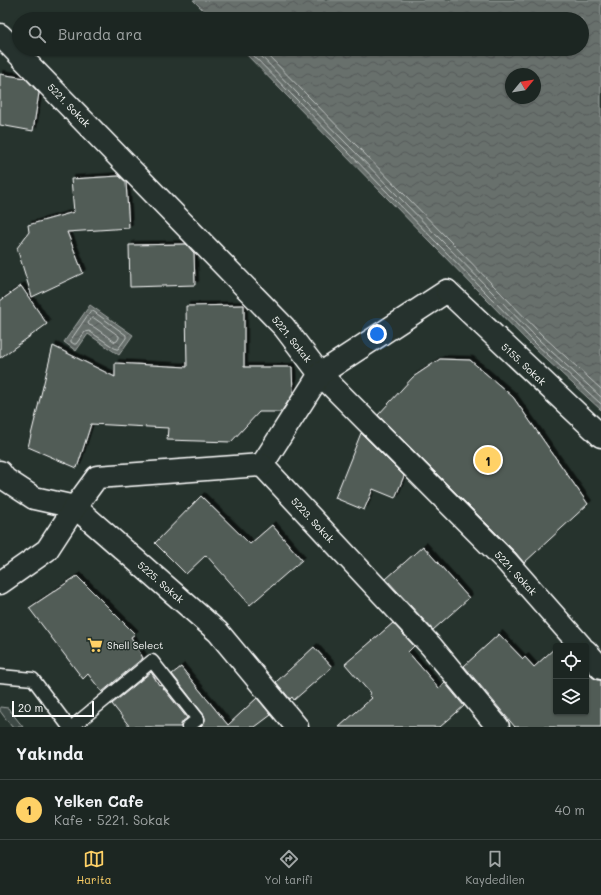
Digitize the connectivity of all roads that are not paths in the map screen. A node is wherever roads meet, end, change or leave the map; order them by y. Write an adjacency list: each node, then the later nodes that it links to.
1 (0, 35): 2 (street, 5221. Sokak)
2 (12, 47)
3 (20, 56): 4 (street, 5221. Sokak)
4 (320, 374): 5 (street, 5155. Sokak); 6 (street); 10 (street, 5221. Sokak)
5 (601, 436)
6 (262, 465): 8 (street); 17 (street, 5223. Sokak)
7 (0, 472): 8 (street, 5225. Sokak)
8 (75, 507): 9 (street); 16 (street, 5225. Sokak)
9 (0, 583)
10 (579, 643)
11 (589, 654): 12 (street)
12 (601, 668)
13 (0, 676): 14 (lane)
14 (70, 727): 15 (lane)
15 (188, 727)
16 (297, 727)
17 (498, 727)

